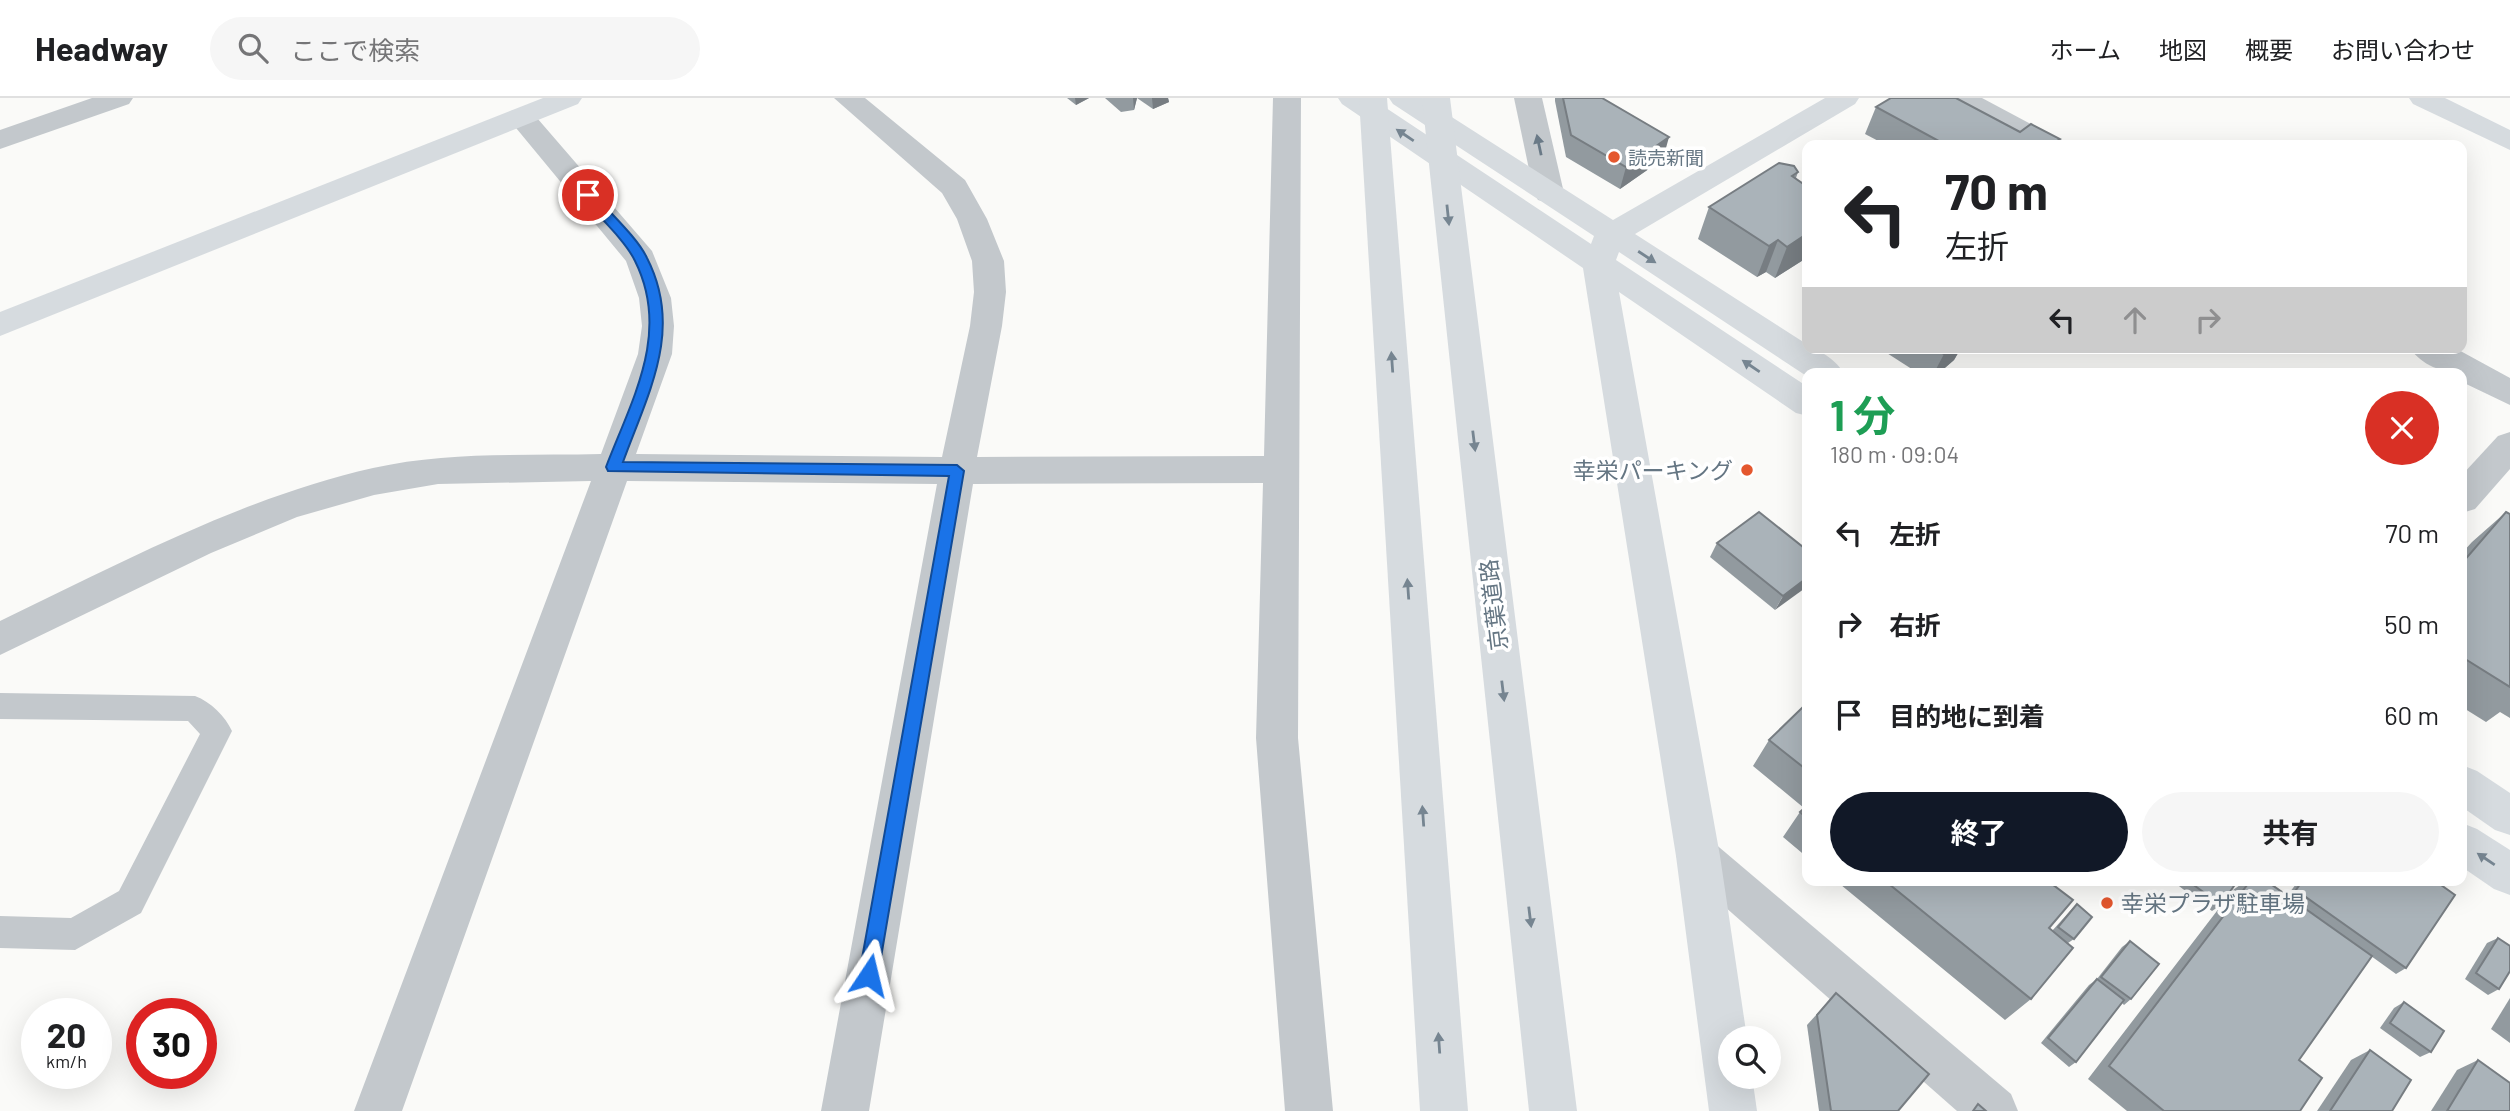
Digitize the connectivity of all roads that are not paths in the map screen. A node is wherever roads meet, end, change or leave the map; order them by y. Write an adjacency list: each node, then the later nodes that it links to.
1 (120, 98): 14 (street)
2 (568, 98): 13 (main road)
3 (848, 98): 29 (street)
4 (1287, 98): 28 (street)
5 (1352, 98): 18 (main road, one-way to 5)
6 (1373, 98): 42 (main road, one-way to 6)
7 (1403, 98): 17 (main road)
8 (1436, 98): 43 (main road, 京葉道路, one-way to 43)
9 (1528, 98): 17 (street, one-way to 9)
10 (1845, 98): 18 (main road)
11 (1961, 98): 15 (street)
12 (2423, 98): 16 (main road)
13 (521, 117): 19 (main road); 27 (street)
14 (0, 140)
15 (2040, 140)
16 (2510, 141)
17 (1549, 193): 18 (main road)
18 (1605, 249): 21 (main road, one-way to 21); 25 (main road, one-way to 18); 36 (main road)
19 (0, 326)
20 (2438, 354): 22 (street)
21 (1818, 368)
22 (2464, 368)
23 (2467, 370): 24 (street)
24 (2510, 393)
25 (1802, 399)
26 (2510, 445): 30 (street)
27 (614, 467): 29 (street); 31 (street); 39 (street)
28 (1282, 469): 29 (street); 41 (street)
29 (957, 471): 40 (street)
30 (2467, 493)
31 (0, 639)
32 (0, 706): 38 (lane)
33 (2467, 787): 34 (main road)
34 (2510, 816)
35 (2467, 846): 37 (main road, one-way to 35)
36 (1698, 856): 44 (main road); 45 (street)
37 (2510, 875)
38 (0, 932)
39 (378, 1111)
40 (845, 1111)
41 (1309, 1111)
42 (1444, 1111)
43 (1553, 1111)
44 (1733, 1111)
45 (1994, 1111)

